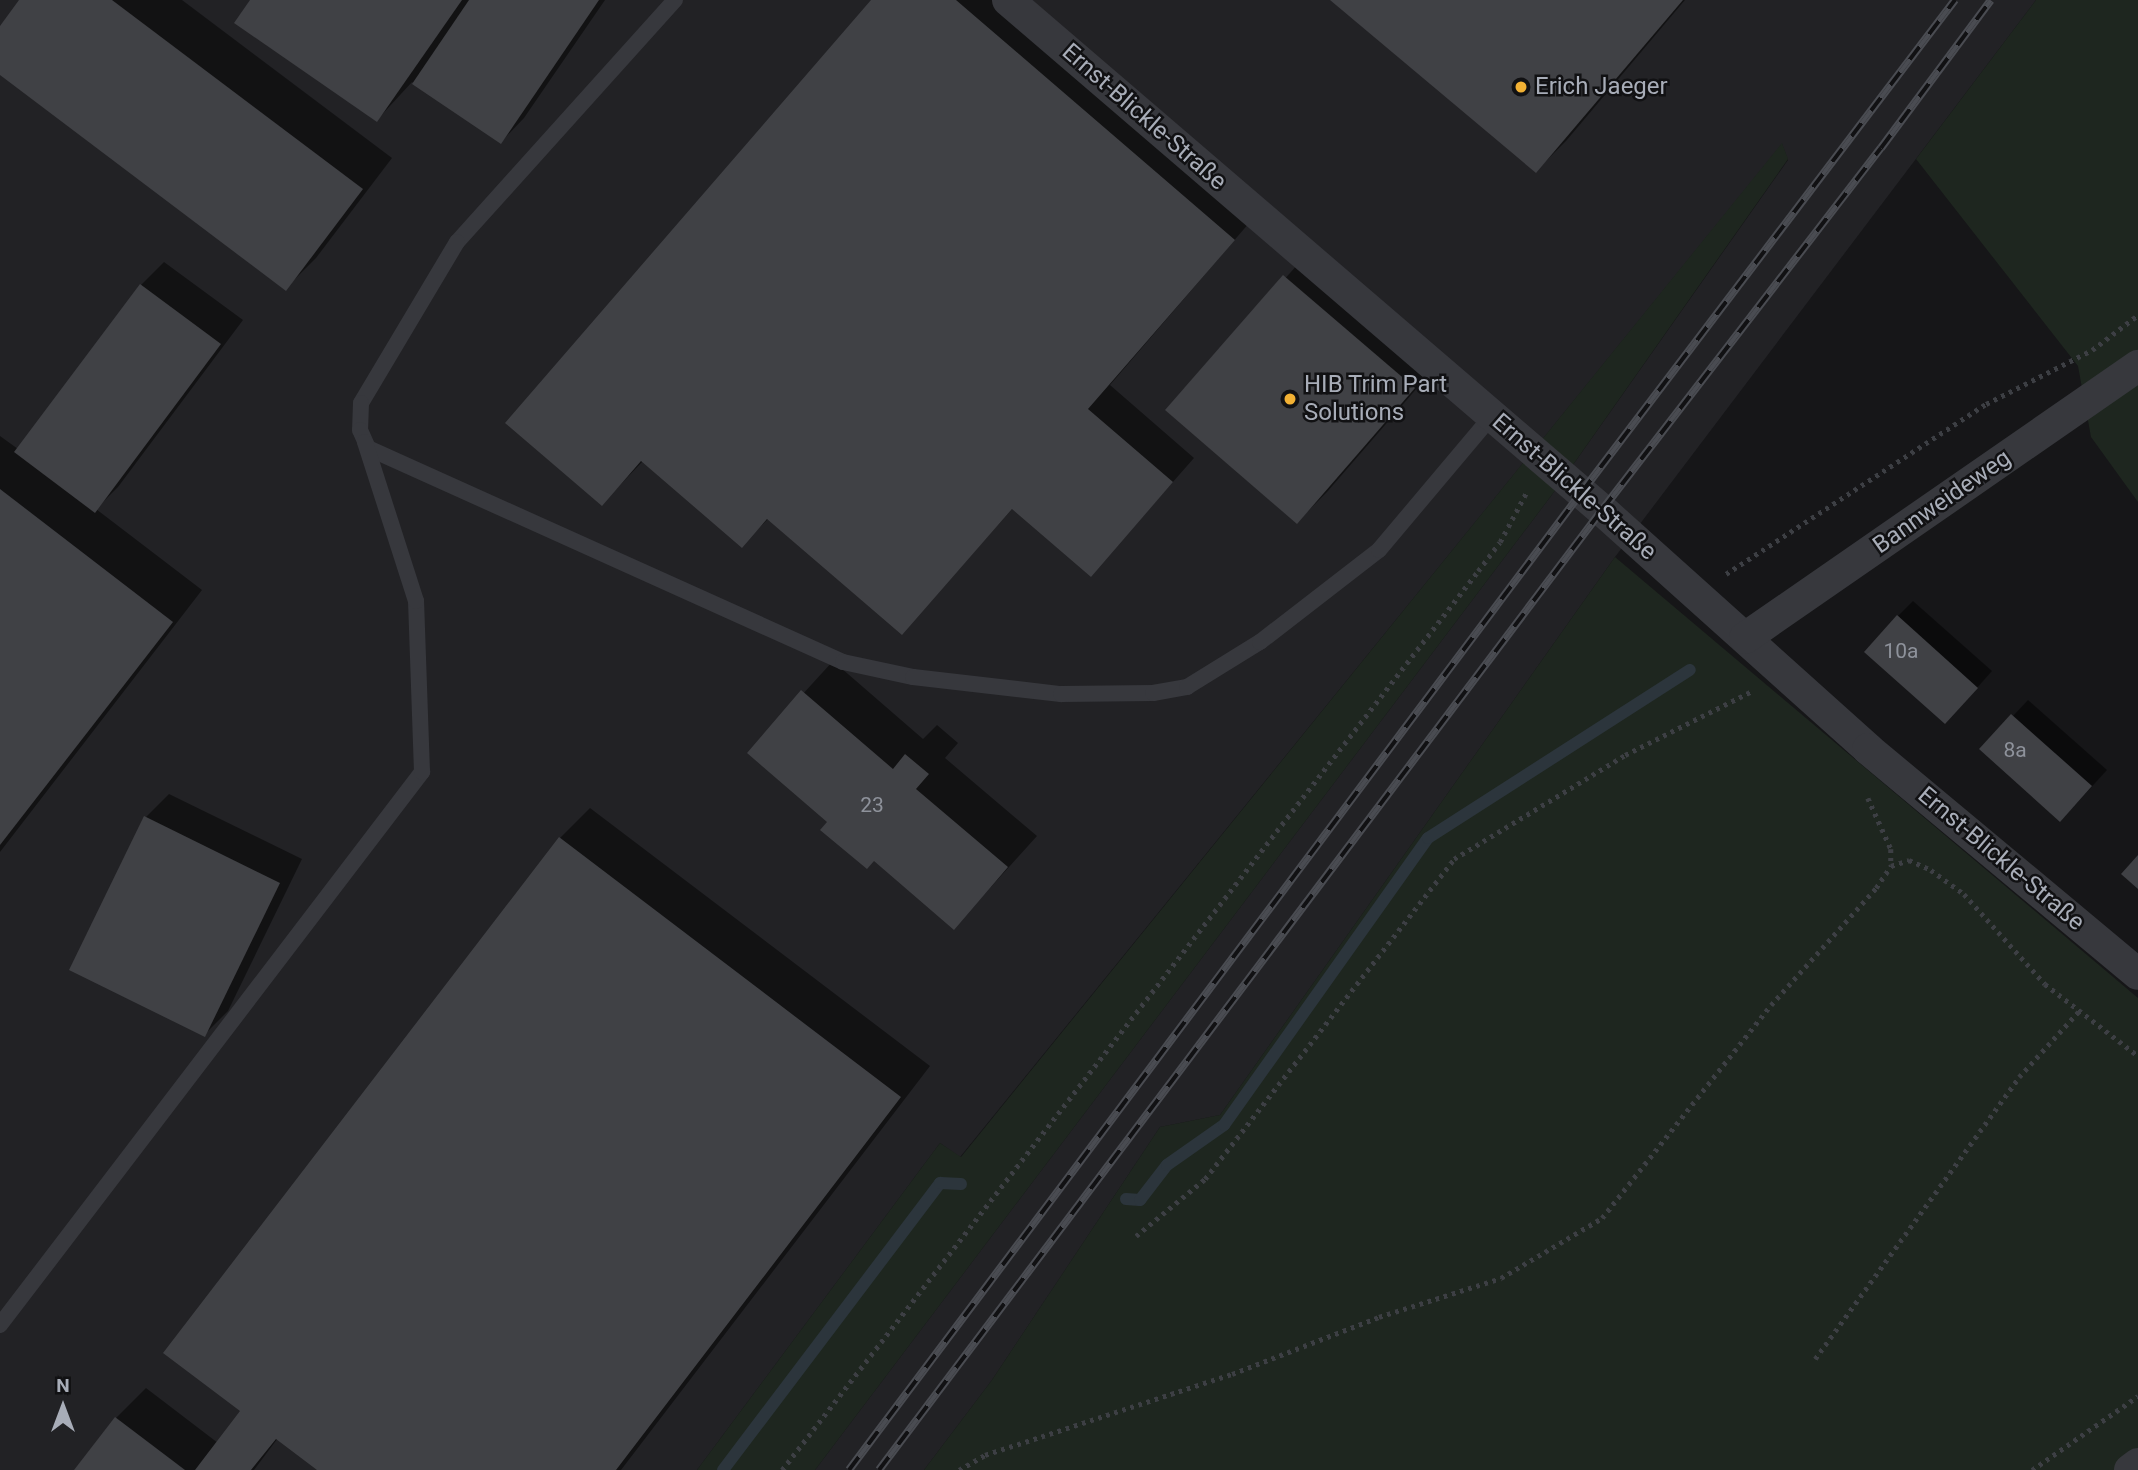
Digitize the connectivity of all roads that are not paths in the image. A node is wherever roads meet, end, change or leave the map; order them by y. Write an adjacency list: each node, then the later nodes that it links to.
1 (675, 0): 5 (lane)
2 (1008, 0): 4 (street, Ernst-Blickle-Straße)
3 (2138, 366): 6 (street, Bannweideweg)
4 (1492, 416): 5 (lane); 6 (street, Ernst-Blickle-Straße)
5 (364, 440): 8 (lane)
6 (1745, 638): 7 (street, Ernst-Blickle-Straße)
7 (2138, 974)
8 (0, 1325)
9 (2138, 1464): 10 (street)
10 (2130, 1470)

